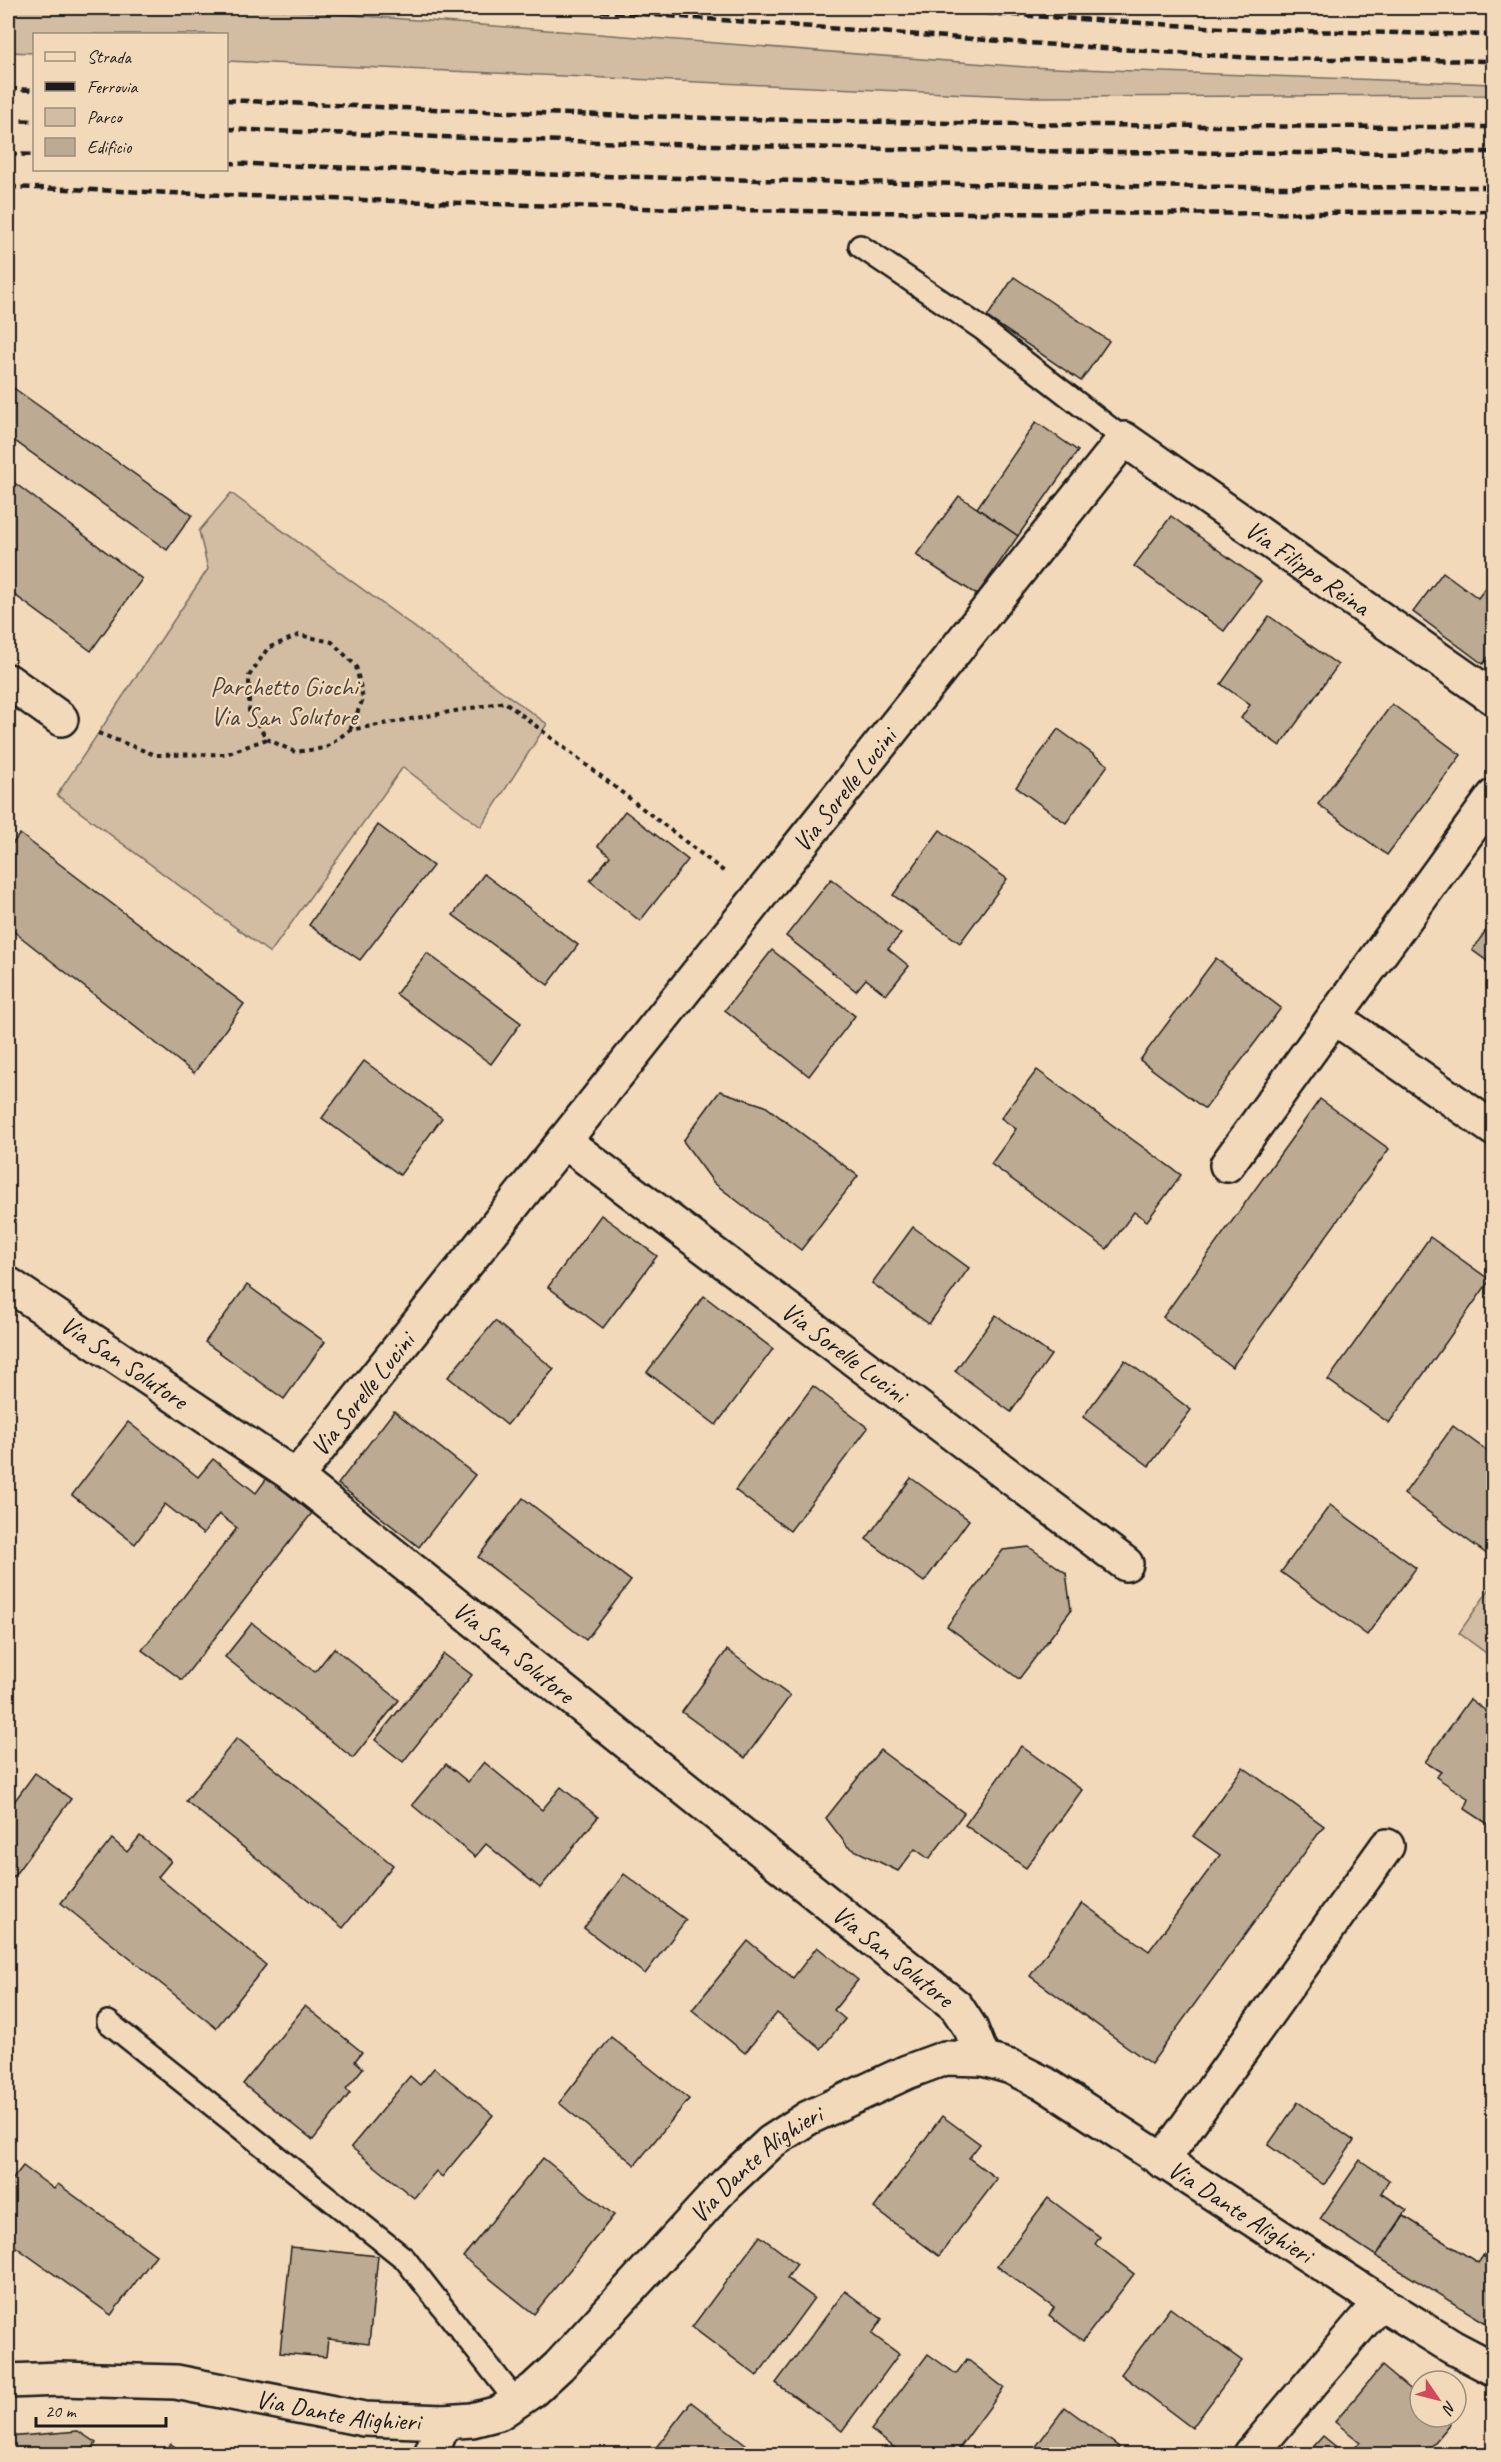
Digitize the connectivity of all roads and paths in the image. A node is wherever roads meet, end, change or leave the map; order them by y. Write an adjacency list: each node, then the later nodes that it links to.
1 (860, 246): 2 (lane)
2 (1124, 439): 4 (street, Via Filippo Reina); 9 (street, Via Sorelle Lucini)
3 (8, 681): 5 (street)
4 (1494, 698)
5 (60, 719): 7 (path)
6 (350, 730): 7 (path); 7 (path); 9 (path)
7 (267, 739)
8 (1494, 796): 10 (street)
9 (758, 898): 12 (street, Via Sorelle Lucini)
10 (1334, 1017): 11 (street); 13 (street)
11 (1494, 1129)
12 (564, 1141): 15 (street, Via Sorelle Lucini); 16 (street, Via Sorelle Lucini)
13 (1227, 1165)
14 (8, 1284): 15 (street, Via San Solutore)
15 (296, 1477): 19 (street, Via San Solutore)
16 (1126, 1564)
17 (1387, 1846): 20 (street)
18 (108, 2022): 24 (lane)
19 (983, 2059): 20 (street, Via Dante Alighieri); 24 (street, Via Dante Alighieri)
20 (1162, 2161): 21 (street, Via Dante Alighieri)
21 (1380, 2302): 22 (street, Via Dante Alighieri); 27 (street)
22 (1494, 2369)
23 (8, 2381): 25 (street, Via Dante Alighieri)
24 (516, 2401): 25 (street, Via Dante Alighieri)
25 (444, 2422): 26 (street)
26 (431, 2454)
27 (1251, 2454)

